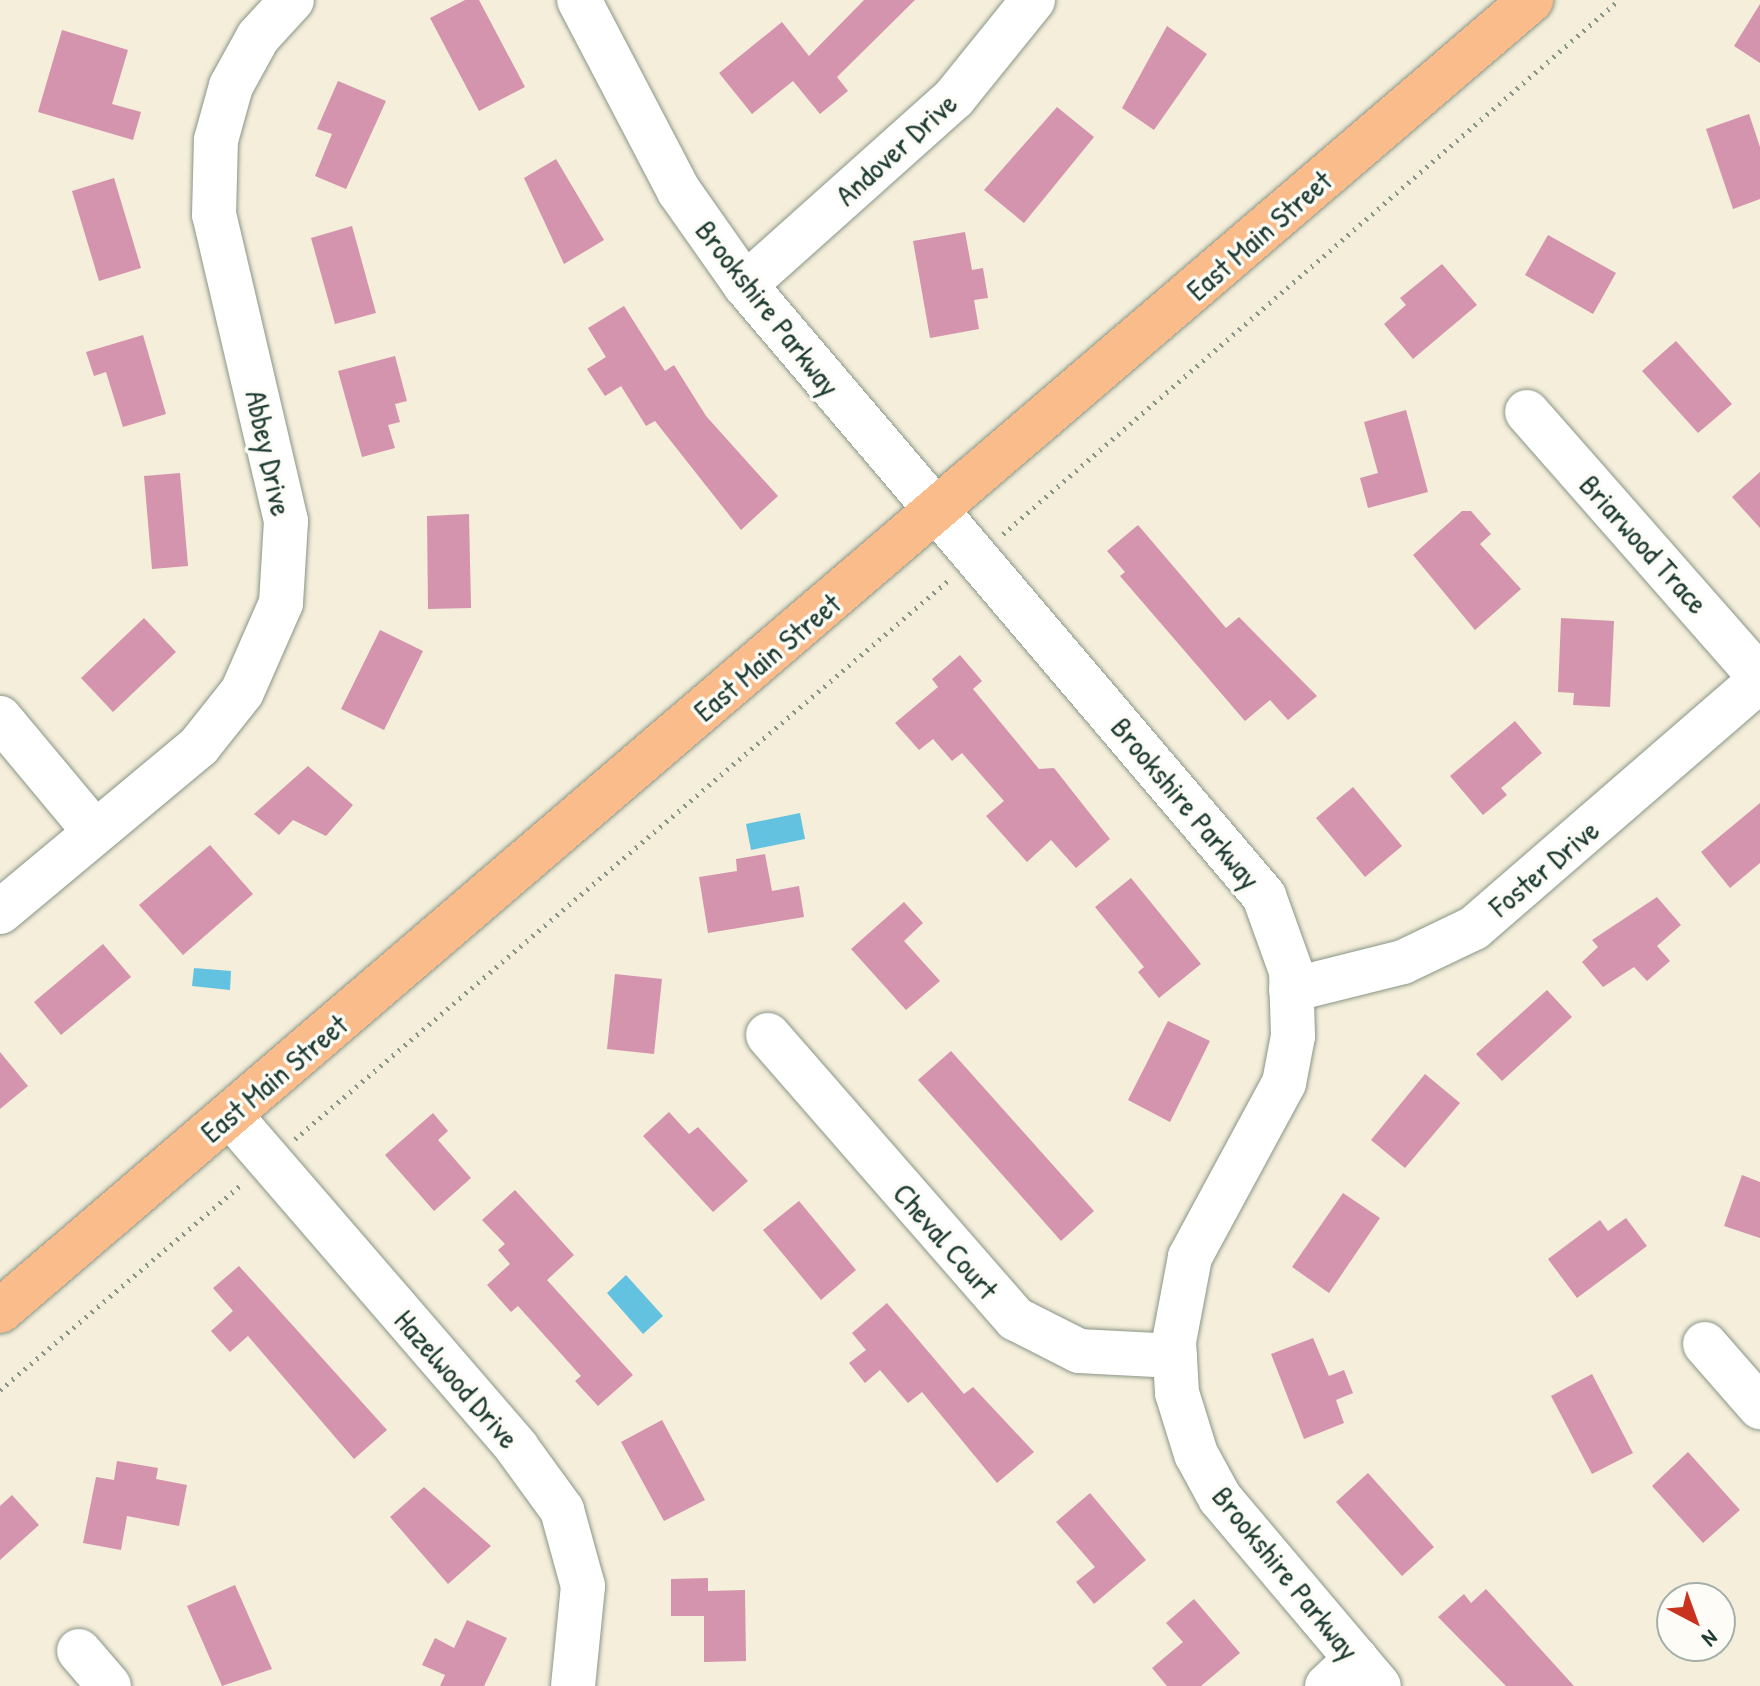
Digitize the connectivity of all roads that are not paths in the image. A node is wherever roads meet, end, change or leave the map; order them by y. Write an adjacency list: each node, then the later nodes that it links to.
1 (292, 0): 10 (street, Abbey Drive)
2 (579, 0): 5 (street, Brookshire Parkway)
3 (1033, 0): 5 (street, Andover Drive)
4 (1531, 0): 7 (main road, East Main Street)
5 (745, 285): 7 (street, Brookshire Parkway)
6 (1527, 412): 8 (street, Briarwood Trace)
7 (937, 512): 12 (street, Brookshire Parkway); 14 (main road, East Main Street)
8 (1760, 678): 12 (street, Foster Drive)
9 (0, 718): 10 (street)
10 (94, 831): 11 (street, Abbey Drive)
11 (0, 912)
12 (1291, 990): 17 (street, Brookshire Parkway)
13 (768, 1035): 17 (street, Cheval Court)
14 (230, 1115): 15 (main road, East Main Street); 22 (street, Hazelwood Drive)
15 (0, 1311)
16 (1705, 1344): 18 (street)
17 (1175, 1356): 20 (street, Brookshire Parkway)
18 (1760, 1407)
19 (79, 1651): 21 (street)
20 (1354, 1677)
21 (109, 1686)
22 (573, 1686)

